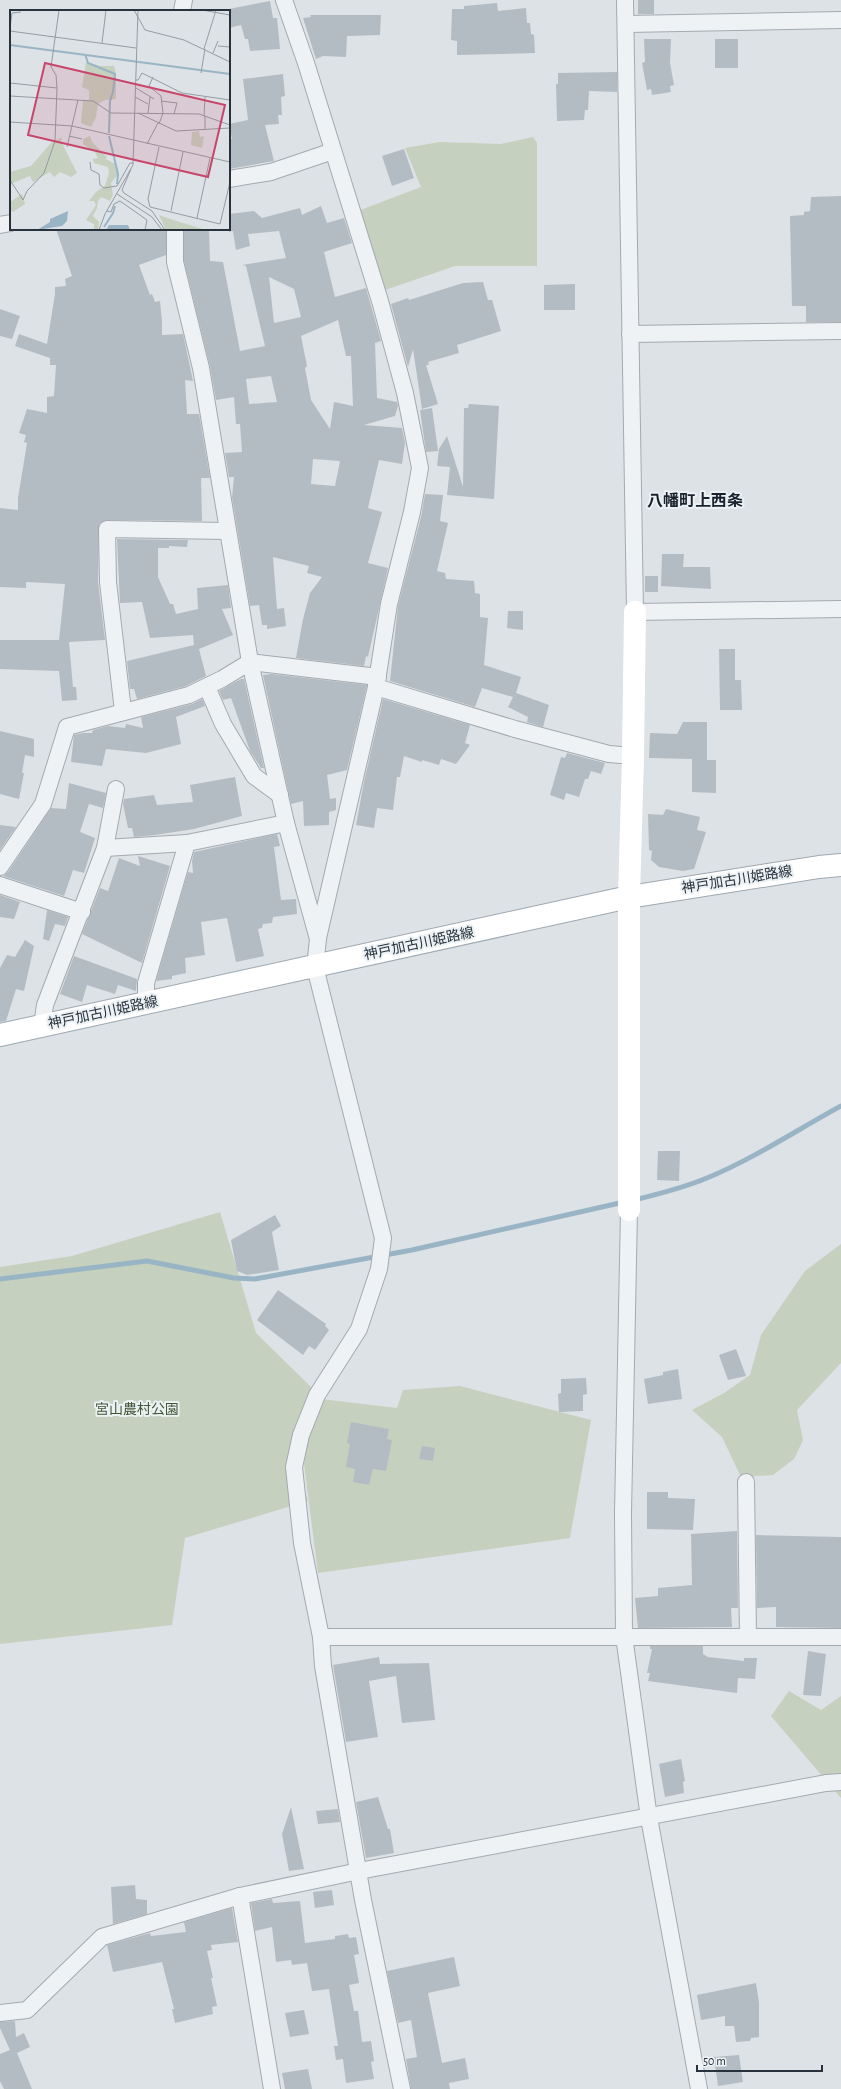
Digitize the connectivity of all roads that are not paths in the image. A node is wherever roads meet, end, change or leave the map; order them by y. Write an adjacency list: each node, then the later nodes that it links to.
1 (184, 0): 4 (street)
2 (284, 0): 7 (street)
3 (625, 0): 6 (street)
4 (182, 10)
5 (841, 20): 6 (street)
6 (626, 24): 13 (street)
7 (333, 151): 8 (street); 18 (street)
8 (230, 179)
9 (10, 224): 10 (street)
10 (0, 225)
11 (175, 230): 14 (street)
12 (841, 331): 13 (street)
13 (630, 334): 16 (street)
14 (227, 531): 17 (street); 20 (street)
15 (841, 609): 16 (street)
16 (635, 612): 21 (main road)
17 (250, 662): 18 (street); 19 (street); 23 (street)
18 (377, 682): 21 (street); 32 (street)
19 (207, 687): 20 (street); 23 (street)
20 (123, 711): 28 (street)
21 (633, 756): 30 (main road)
22 (116, 789): 26 (street)
23 (280, 795): 24 (street)
24 (286, 823): 25 (street); 32 (street)
25 (187, 843): 26 (street); 34 (street)
26 (105, 848): 31 (street)
27 (841, 865): 30 (main road, 神戸加古川姫路線)
28 (0, 867)
29 (0, 885): 31 (street)
30 (629, 898): 33 (main road, 神戸加古川姫路線); 37 (main road)
31 (82, 912): 35 (street)
32 (318, 939): 33 (street)
33 (315, 967): 34 (main road, 神戸加古川姫路線); 40 (street)
34 (146, 1003): 35 (main road, 神戸加古川姫路線)
35 (42, 1026): 36 (main road, 神戸加古川姫路線)
36 (0, 1035)
37 (629, 1210): 39 (street)
38 (746, 1482): 41 (street)
39 (624, 1636): 40 (street); 41 (street); 44 (street)
40 (321, 1637): 45 (street)
41 (748, 1637): 42 (street)
42 (841, 1637)
43 (841, 1782): 44 (street)
44 (649, 1818): 45 (street); 50 (street)
45 (358, 1871): 46 (street); 49 (street)
46 (240, 1896): 47 (street); 48 (street)
47 (0, 2013)
48 (272, 2089)
49 (402, 2089)
50 (699, 2089)

